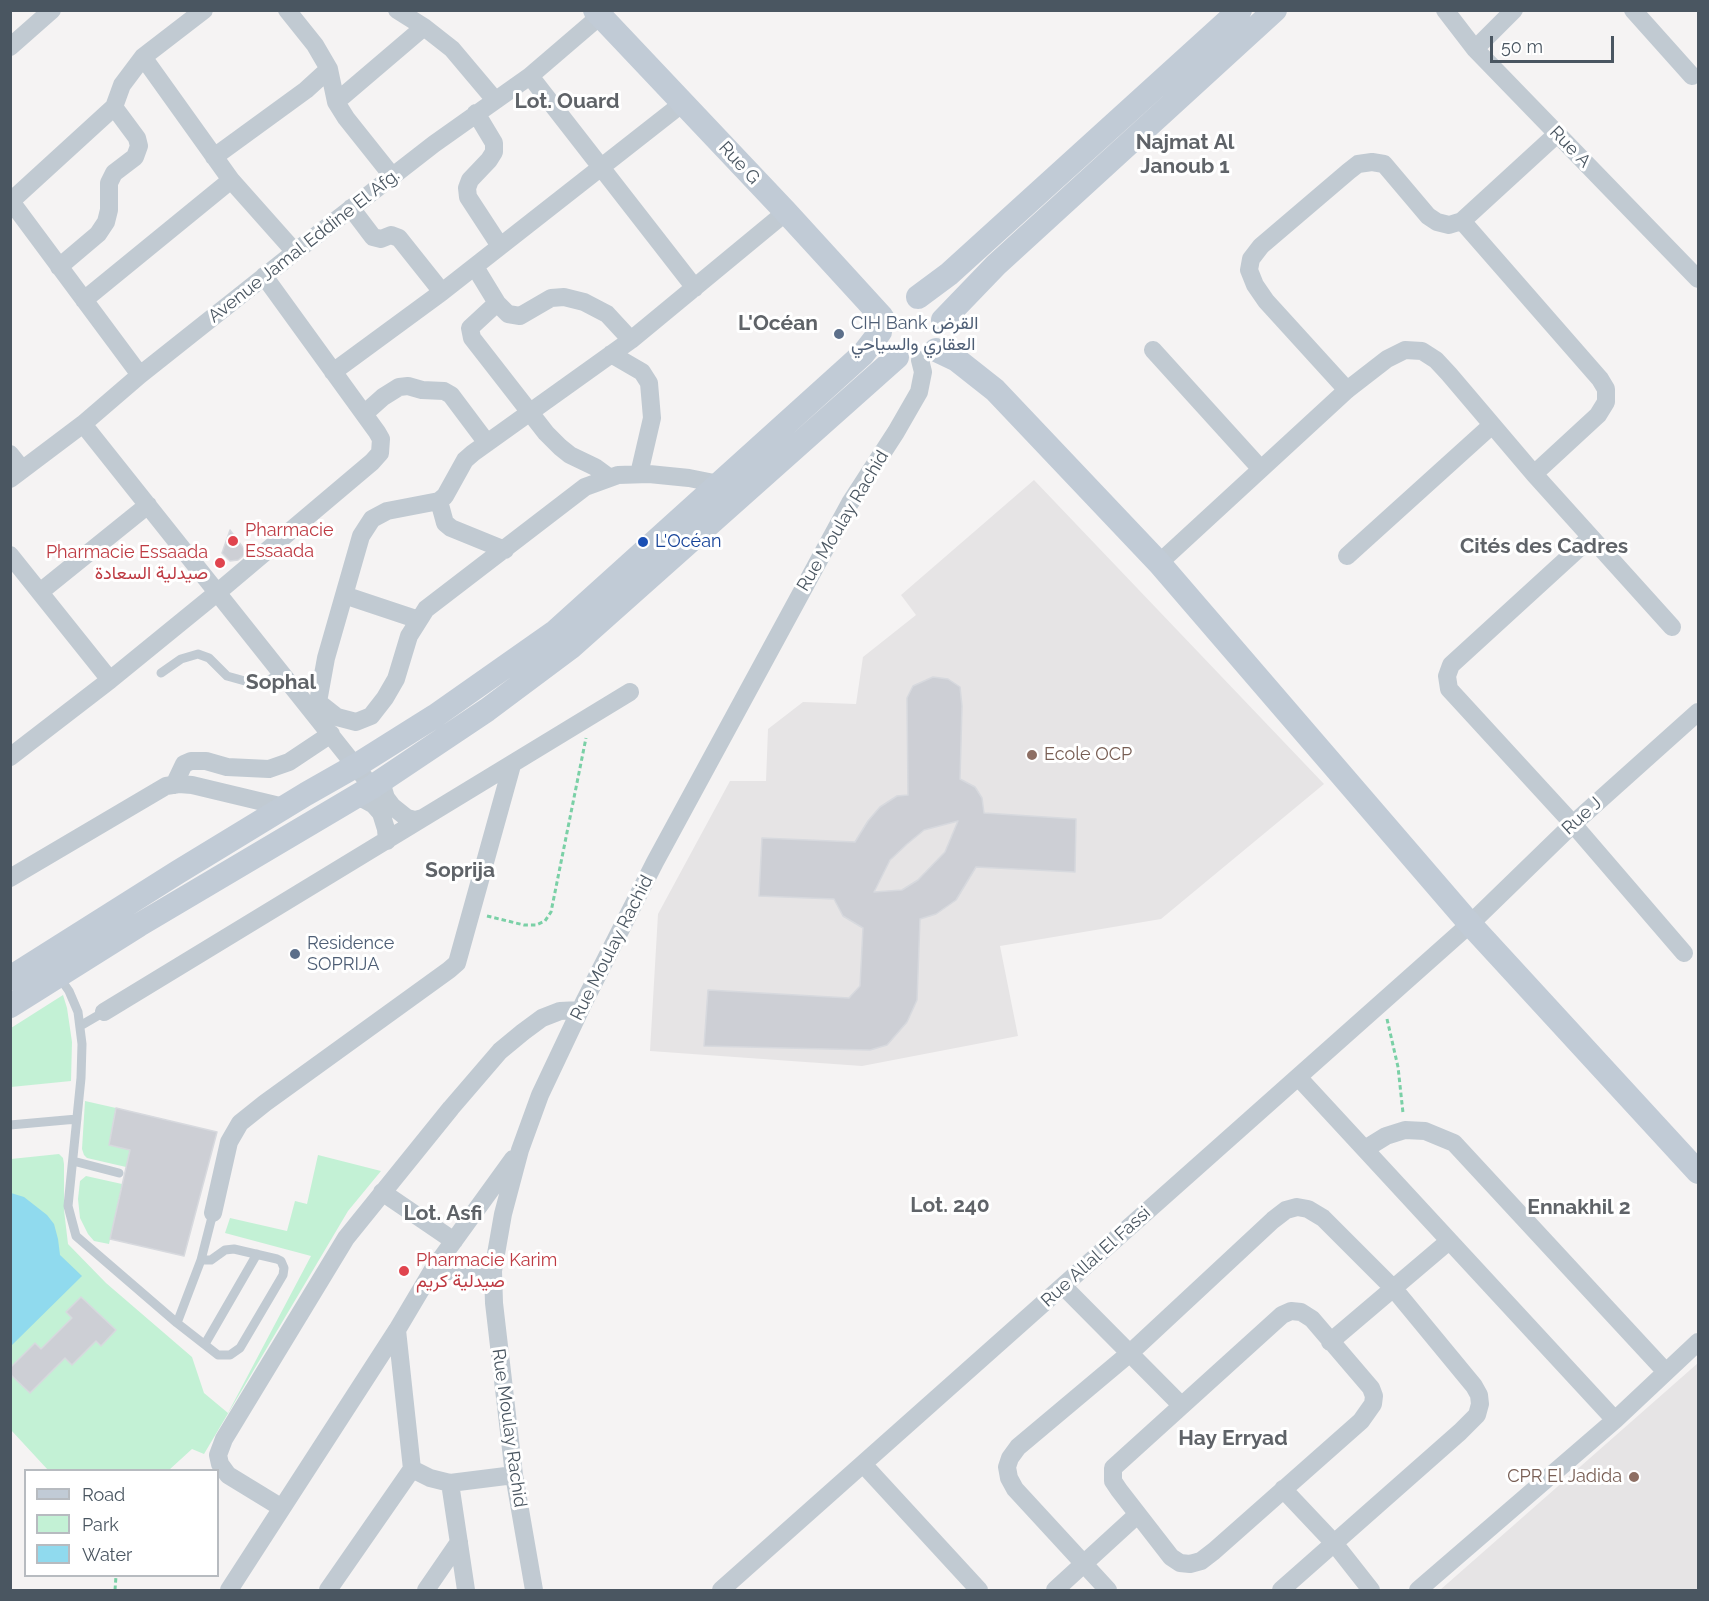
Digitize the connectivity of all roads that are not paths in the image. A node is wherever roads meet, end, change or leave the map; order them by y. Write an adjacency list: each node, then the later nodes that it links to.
1 (52, 10): 12 (street)
2 (204, 10): 14 (street)
3 (287, 10): 15 (street)
4 (397, 10): 11 (street)
5 (1240, 10): 40 (main road)
6 (1275, 10): 43 (main road)
7 (1445, 10): 13 (street, Rue A)
8 (1514, 10): 13 (street)
9 (1633, 10): 17 (street)
10 (597, 13): 16 (street, Avenue Jamal Eddine El Afg.); 20 (main road, Rue G)
11 (424, 27): 18 (street); 19 (street)
12 (10, 47)
13 (1475, 49): 23 (street, Rue A)
14 (143, 57): 21 (street); 24 (street)
15 (329, 69): 19 (street); 24 (street)
16 (530, 76): 18 (street, Avenue Jamal Eddine El Afg.); 25 (street)
17 (1692, 76)
18 (495, 100): 22 (street, Avenue Jamal Eddine El Afg.)
19 (336, 102): 26 (street)
20 (683, 103): 25 (street); 30 (main road, Rue G)
21 (114, 107): 28 (street); 34 (street)
22 (476, 113): 26 (street, Avenue Jamal Eddine El Afg.); 32 (street)
23 (1557, 134): 31 (street); 37 (street, Rue A)
24 (214, 158): 27 (street)
25 (599, 167): 32 (street); 38 (street)
26 (393, 177): 29 (street, Avenue Jamal Eddine El Afg.)
27 (231, 180): 33 (street); 41 (street)
28 (11, 201): 34 (street)
29 (351, 208): 33 (street, Avenue Jamal Eddine El Afg.); 39 (street)
30 (786, 212): 38 (street); 44 (main road, Rue G)
31 (1462, 221): 51 (street); 61 (street)
32 (500, 246): 35 (street)
33 (295, 252): 36 (street, Avenue Jamal Eddine El Afg.)
34 (59, 267): 41 (street)
35 (475, 267): 39 (street); 42 (street)
36 (264, 276): 49 (street); 50 (street, Avenue Jamal Eddine El Afg.)
37 (1698, 279)
38 (695, 288): 45 (street)
39 (442, 292): 49 (street)
40 (918, 297): 43 (main road); 44 (main road)
41 (84, 300): 50 (street)
42 (497, 303): 45 (street); 52 (street)
43 (943, 321): 48 (main road)
44 (881, 325): 48 (main road); 63 (main road)
45 (631, 340): 47 (street)
46 (1153, 350): 58 (street)
47 (611, 354): 52 (street); 60 (street)
48 (918, 356): 70 (main road); 87 (main road); 98 (street, Rue Moulay Rachid)
49 (333, 372): 53 (street)
50 (140, 375): 54 (street, Avenue Jamal Eddine El Afg.)
51 (1347, 390): 55 (street); 58 (street)
52 (532, 412): 56 (street); 62 (street)
53 (364, 414): 56 (street); 72 (street)
54 (83, 424): 59 (street, Avenue Jamal Eddine El Afg.); 65 (street)
55 (1492, 425): 61 (street); 69 (street)
56 (488, 443): 64 (street)
57 (10, 454): 59 (street)
58 (1260, 468): 70 (street)
59 (16, 474)
60 (639, 474): 62 (street); 63 (street)
61 (1534, 474): 66 (street)
62 (610, 478): 67 (street)
63 (719, 483): 84 (main road)
64 (439, 501): 67 (street); 73 (street)
65 (148, 506): 71 (street); 72 (street)
66 (1590, 538): 75 (street); 90 (street)
67 (505, 550): 74 (street)
68 (10, 555): 71 (street)
69 (1347, 556)
70 (1159, 563): 93 (main road)
71 (40, 592): 78 (street)
72 (218, 592): 77 (street); 78 (street)
73 (344, 595): 74 (street); 80 (street)
74 (419, 620): 80 (street)
75 (1672, 627)
76 (160, 673): 77 (lane)
77 (282, 673): 80 (street)
78 (110, 680): 83 (street)
79 (630, 692): 85 (street)
80 (318, 709): 82 (street)
81 (1698, 712): 90 (street, Rue J)
82 (331, 734): 84 (street); 86 (street)
83 (10, 757)
84 (357, 765): 87 (street); 88 (main road)
85 (512, 765): 89 (street); 110 (street)
86 (174, 784): 88 (street); 92 (street)
87 (370, 788): 89 (street); 91 (street); 95 (main road)
88 (284, 807): 96 (main road)
89 (423, 818): 91 (street)
90 (1573, 824): 93 (street, Rue J); 94 (street)
91 (387, 841): 99 (street)
92 (10, 878)
93 (1470, 924): 101 (street, Rue Allal El Fassi); 107 (main road)
94 (1684, 953)
95 (59, 976): 97 (main road); 100 (lane)
96 (10, 978)
97 (10, 1006)
98 (580, 1010): 105 (street, Rue Moulay Rachid); 109 (street)
99 (104, 1012): 100 (lane)
100 (80, 1026): 102 (lane)
101 (1298, 1077): 104 (street); 117 (street, Rue Allal El Fassi)
102 (77, 1119): 103 (lane); 106 (lane)
103 (10, 1125)
104 (1365, 1149): 112 (street); 125 (street)
105 (520, 1150): 111 (street); 116 (street, Rue Moulay Rachid)
106 (73, 1161): 108 (lane); 119 (lane)
107 (1698, 1172)
108 (119, 1173)
109 (382, 1192): 111 (street); 133 (street)
110 (213, 1213): 114 (lane)
111 (454, 1241): 115 (street)
112 (1449, 1241): 118 (street); 127 (street)
113 (257, 1254): 114 (lane); 123 (lane); 123 (lane)
114 (201, 1260): 119 (lane)
115 (432, 1271): 116 (street); 120 (street)
116 (493, 1271): 130 (street, Rue Moulay Rachid)
117 (1063, 1286): 124 (street); 128 (street, Rue Allal El Fassi)
118 (1394, 1289): 121 (street); 124 (street); 136 (street)
119 (177, 1323): 123 (lane)
120 (397, 1330): 129 (street); 133 (street)
121 (1330, 1342): 126 (street); 132 (street)
122 (1698, 1342): 125 (street)
123 (205, 1344)
124 (1130, 1353): 126 (street); 137 (street)
125 (1666, 1372): 127 (street)
126 (1181, 1405): 134 (street)
127 (1615, 1420): 149 (street)
128 (863, 1464): 143 (street, Rue Allal El Fassi); 144 (street)
129 (412, 1469): 131 (street); 139 (street)
130 (514, 1475): 131 (street); 142 (street, Rue Moulay Rachid)
131 (450, 1483): 135 (street)
132 (1283, 1489): 134 (street); 136 (street)
133 (282, 1508): 138 (street)
134 (1137, 1515): 137 (street)
135 (459, 1542): 140 (street); 141 (street)
136 (1334, 1543): 147 (street); 148 (street)
137 (1084, 1564): 145 (street); 146 (street)
138 (229, 1590)
139 (328, 1590)
140 (426, 1590)
141 (466, 1590)
142 (534, 1590)
143 (721, 1590)
144 (979, 1590)
145 (1055, 1590)
146 (1108, 1590)
147 (1281, 1590)
148 (1371, 1590)
149 (1418, 1590)

